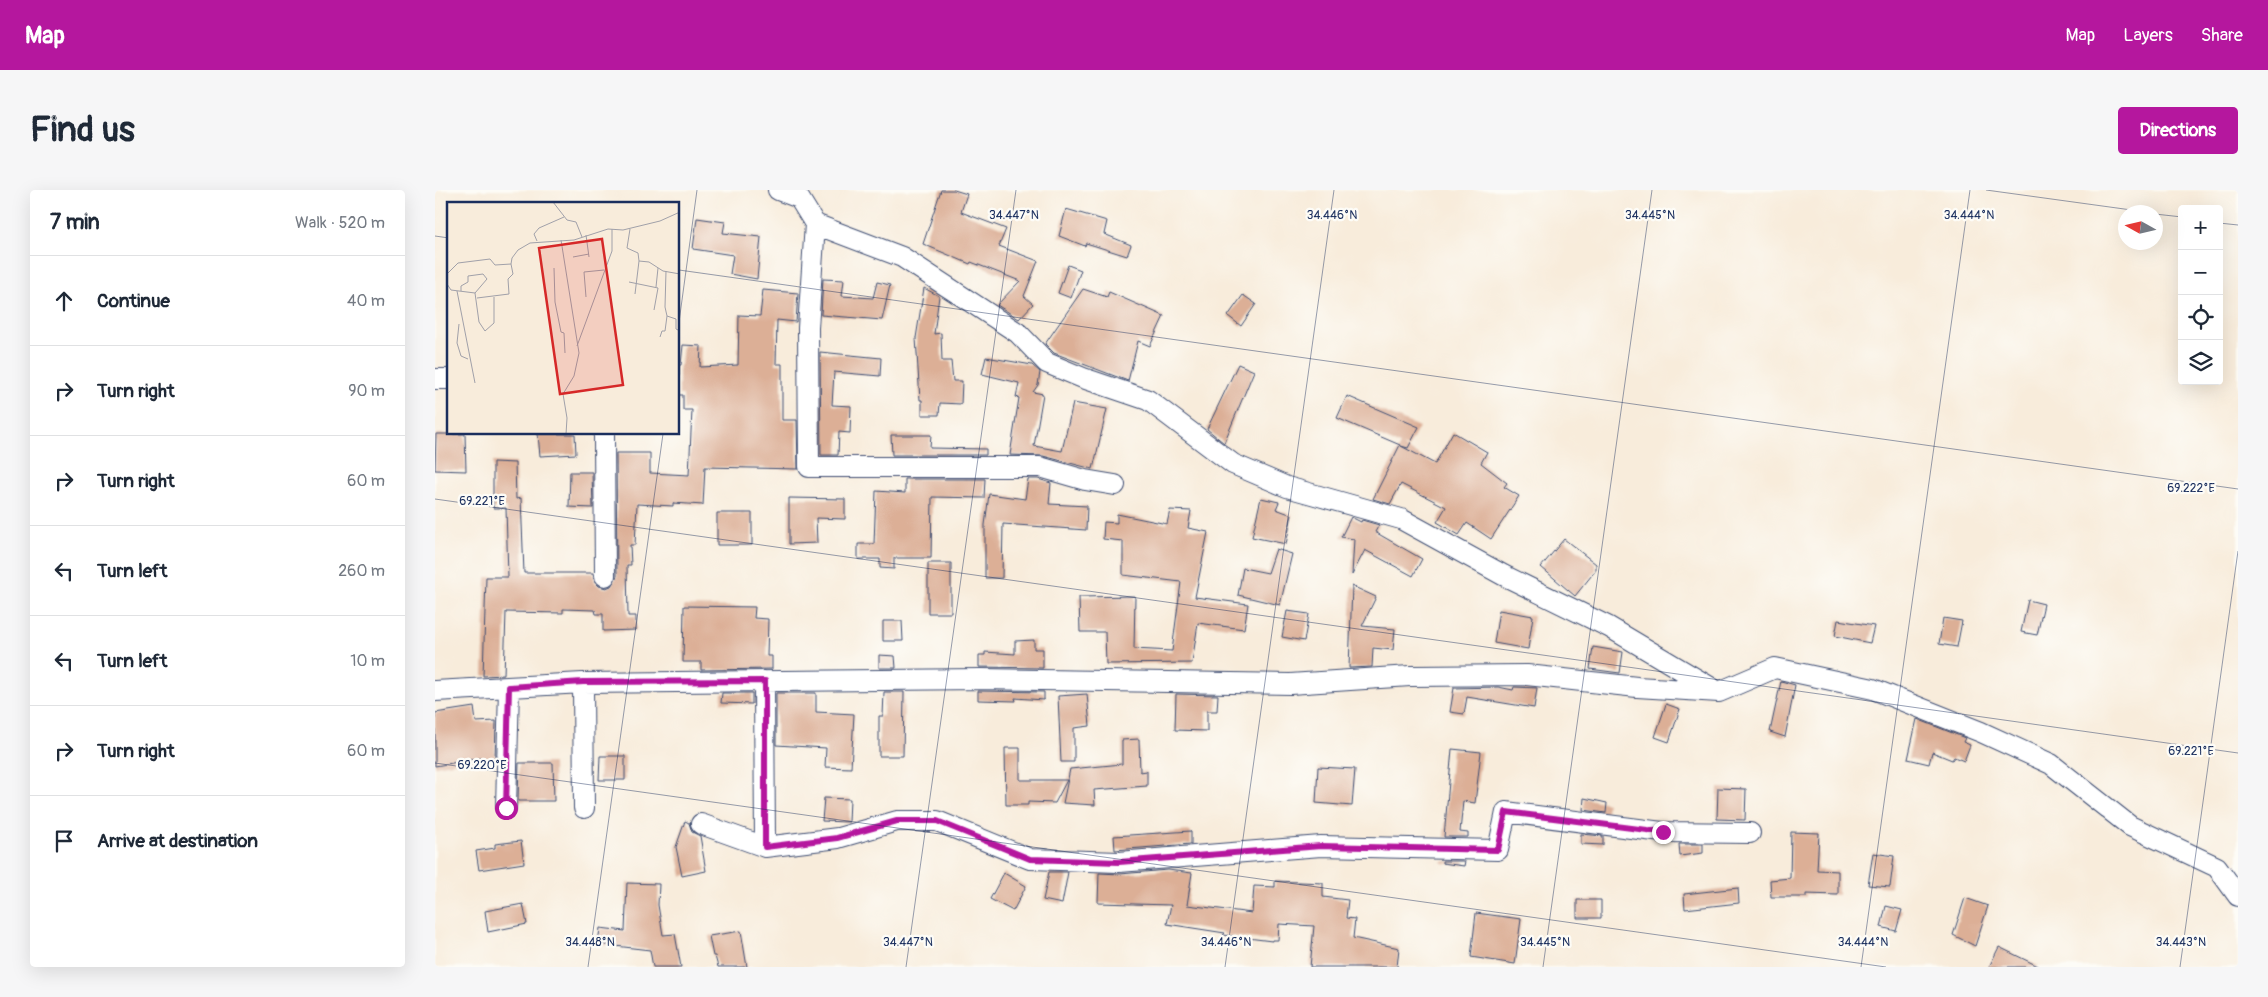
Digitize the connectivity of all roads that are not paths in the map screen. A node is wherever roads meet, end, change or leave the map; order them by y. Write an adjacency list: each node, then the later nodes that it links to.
1 (778, 190): 2 (street)
2 (815, 224): 4 (street); 10 (street)
3 (604, 435): 5 (street)
4 (1115, 485)
5 (605, 576)
6 (765, 681): 7 (street); 10 (street); 15 (street)
7 (583, 682): 8 (street); 12 (street)
8 (509, 687): 9 (street); 11 (street)
9 (435, 690)
10 (1719, 692): 16 (street)
11 (506, 808)
12 (584, 808)
13 (701, 824): 15 (street)
14 (1750, 833): 15 (street)
15 (765, 847)
16 (2238, 896)

